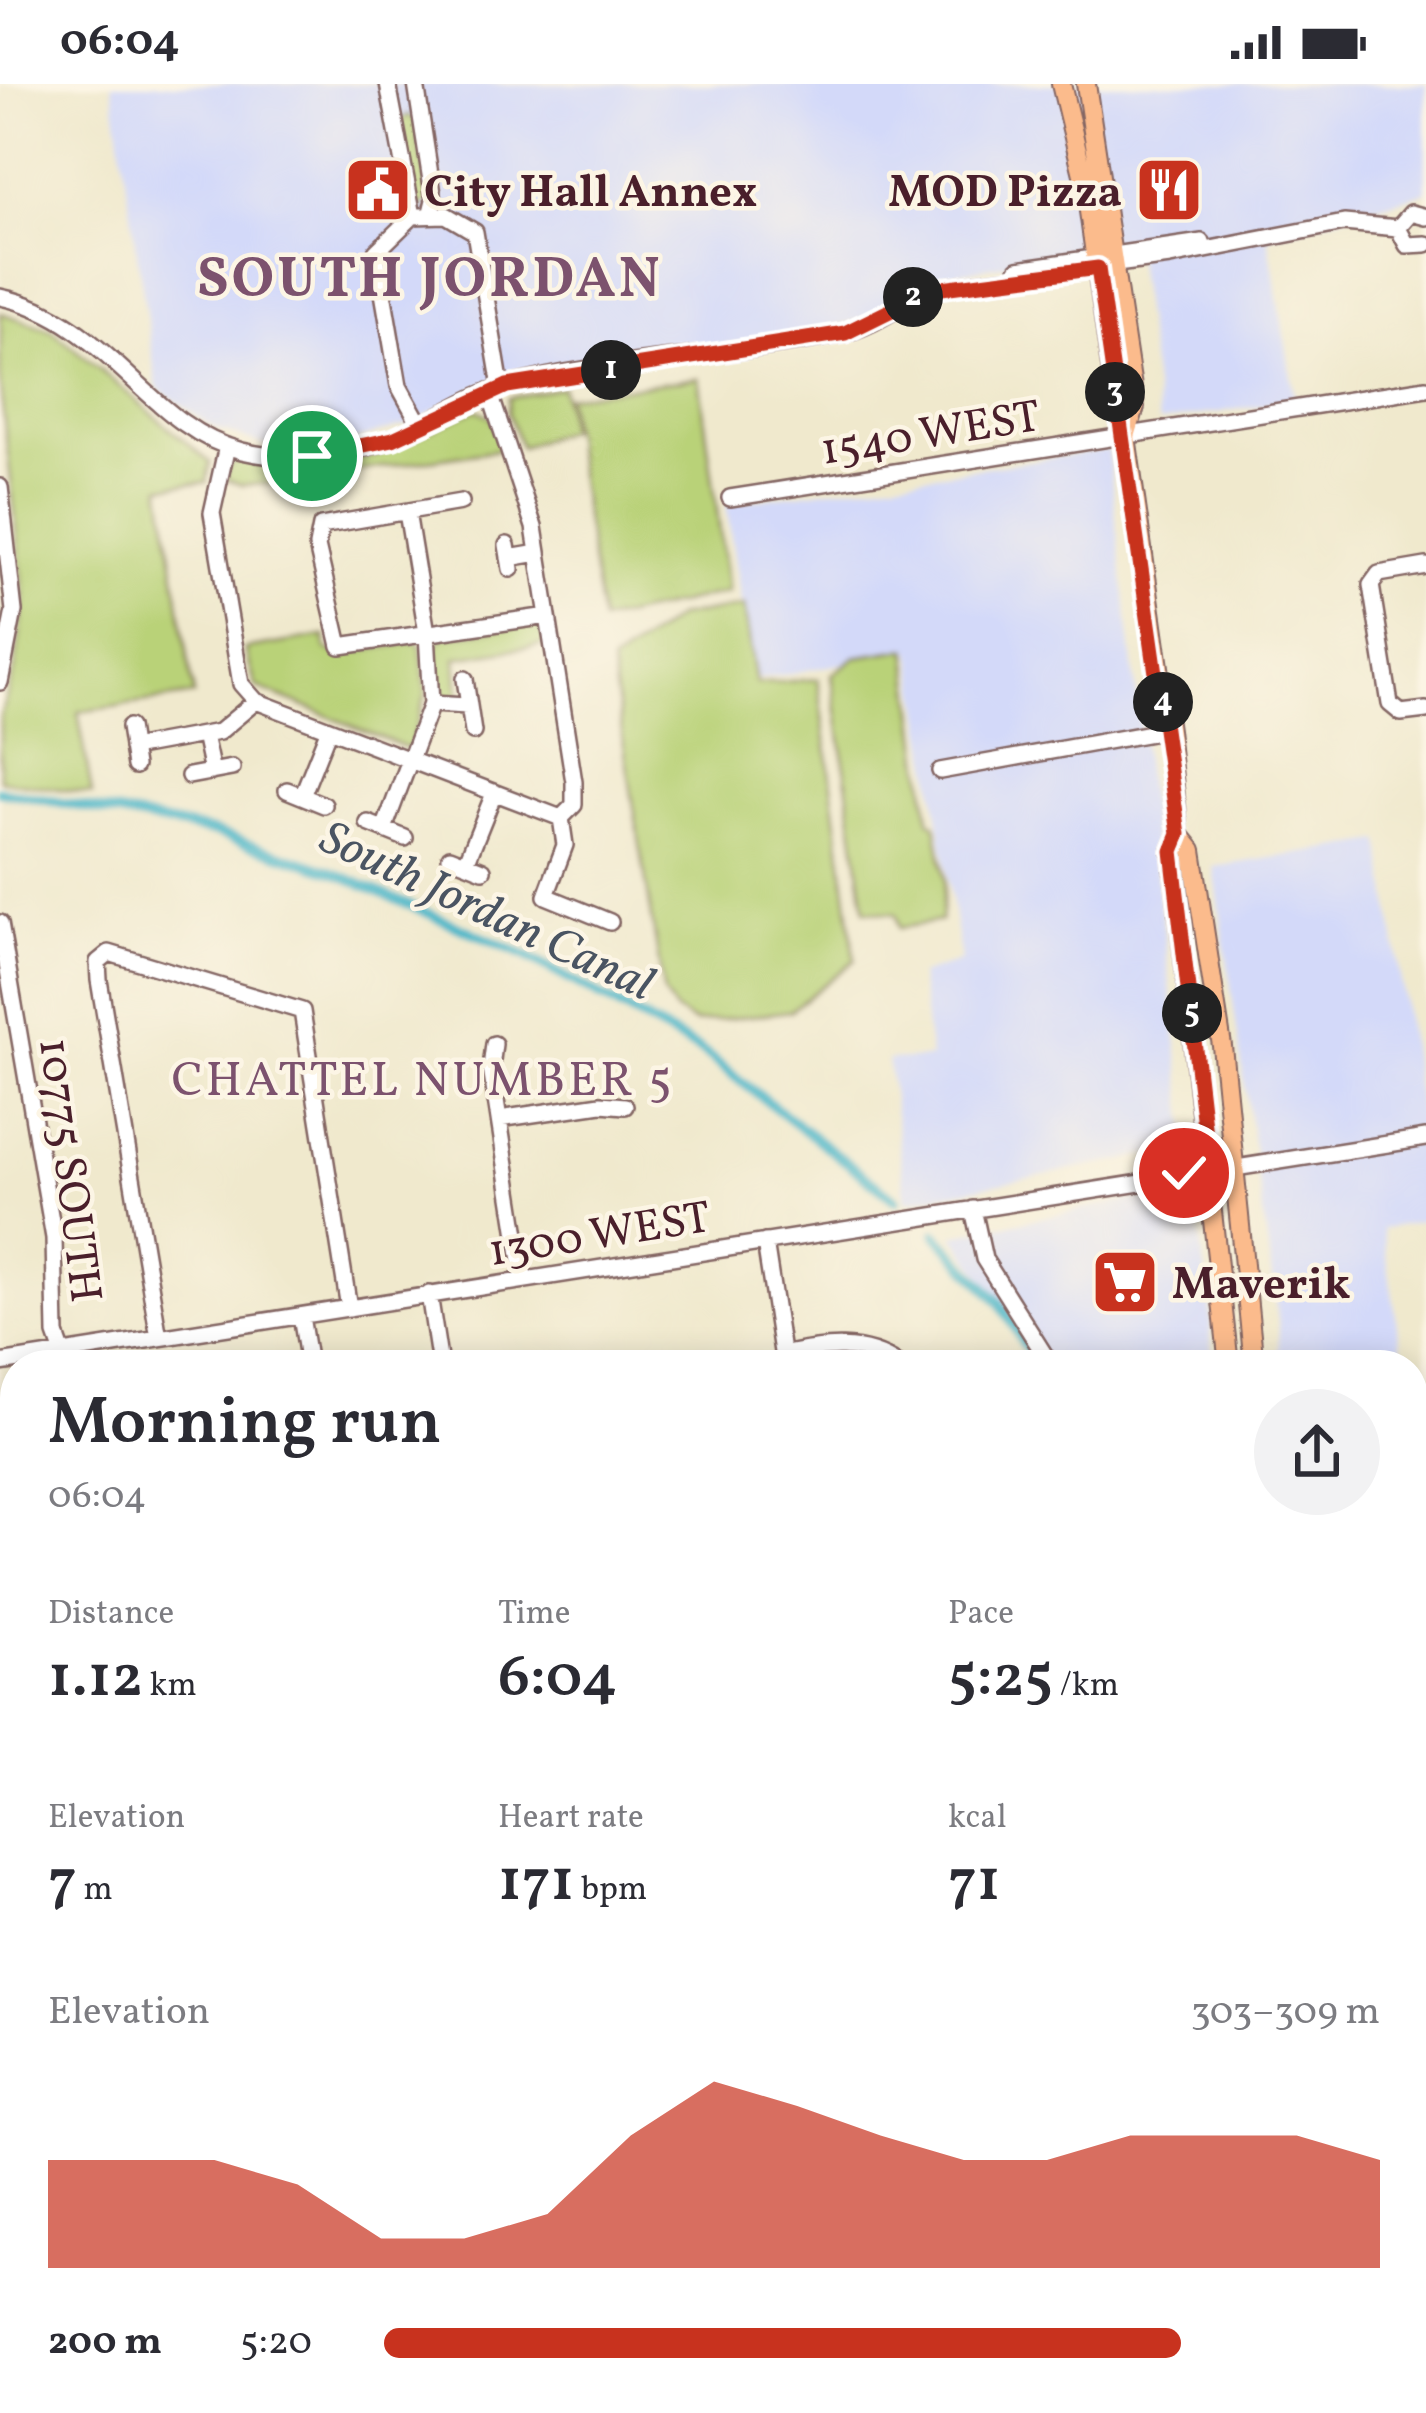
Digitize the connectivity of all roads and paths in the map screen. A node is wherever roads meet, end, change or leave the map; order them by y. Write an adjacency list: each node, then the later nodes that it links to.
1 (388, 84): 6 (street)
2 (416, 84): 5 (street)
3 (1061, 84): 10 (main road)
4 (1086, 84): 10 (main road)
5 (431, 212): 6 (street); 13 (street)
6 (412, 216): 14 (street)
7 (1426, 217): 8 (street)
8 (1398, 228): 9 (street); 10 (street)
9 (1426, 244)
10 (1107, 261): 13 (street); 15 (main road); 15 (main road)
11 (0, 297): 16 (street)
12 (1426, 388): 15 (street, 1540 WEST)
13 (495, 390): 14 (street); 21 (street)
14 (421, 426): 16 (street)
15 (1126, 436): 18 (street, 1540 WEST); 33 (main road)
16 (226, 446): 28 (street)
17 (0, 488): 27 (street)
18 (730, 498)
19 (461, 502): 20 (street)
20 (407, 512): 25 (street); 25 (street)
21 (538, 553): 22 (street); 24 (street)
22 (509, 557)
23 (1426, 566): 31 (street)
24 (548, 616): 25 (street); 46 (street)
25 (427, 633): 29 (street)
26 (465, 679): 30 (street)
27 (0, 682)
28 (256, 701): 34 (street); 36 (street)
29 (431, 704): 30 (street); 38 (street)
30 (467, 706): 35 (street)
31 (1426, 710)
32 (129, 727): 37 (street)
33 (1168, 730): 42 (street); 47 (main road)
34 (328, 731): 38 (street); 45 (street)
35 (473, 732)
36 (204, 735): 37 (street); 41 (street)
37 (132, 748): 39 (street)
38 (411, 764): 44 (street); 48 (street)
39 (135, 766)
40 (232, 768): 41 (street)
41 (212, 772): 43 (street)
42 (940, 772)
43 (189, 776)
44 (494, 796): 46 (street); 49 (street)
45 (324, 805)
46 (561, 818): 50 (street)
47 (1179, 834): 56 (main road); 57 (main road)
48 (404, 838)
49 (483, 870)
50 (610, 922)
51 (0, 923): 65 (street, 10775 SOUTH)
52 (494, 1044): 54 (street)
53 (625, 1106): 54 (street)
54 (499, 1119): 60 (street)
55 (1426, 1138): 56 (street, 1300 WEST)
56 (1234, 1165): 57 (street, 1300 WEST); 74 (main road)
57 (1209, 1169): 58 (street, 1300 WEST); 73 (main road)
58 (973, 1209): 59 (street, 1300 WEST); 72 (street)
59 (764, 1242): 60 (street, 1300 WEST); 69 (street)
60 (524, 1280): 61 (street, 1300 WEST)
61 (429, 1294): 62 (street, 1300 WEST); 68 (street)
62 (350, 1308): 63 (street, 1300 WEST); 64 (street)
63 (301, 1316): 64 (street, 1300 WEST); 67 (street)
64 (159, 1338): 66 (street, 1300 WEST)
65 (63, 1350)
66 (105, 1350)
67 (307, 1350)
68 (438, 1350)
69 (781, 1350)
70 (826, 1350): 71 (street)
71 (862, 1350)
72 (1042, 1350)
73 (1227, 1350)
74 (1253, 1350)

